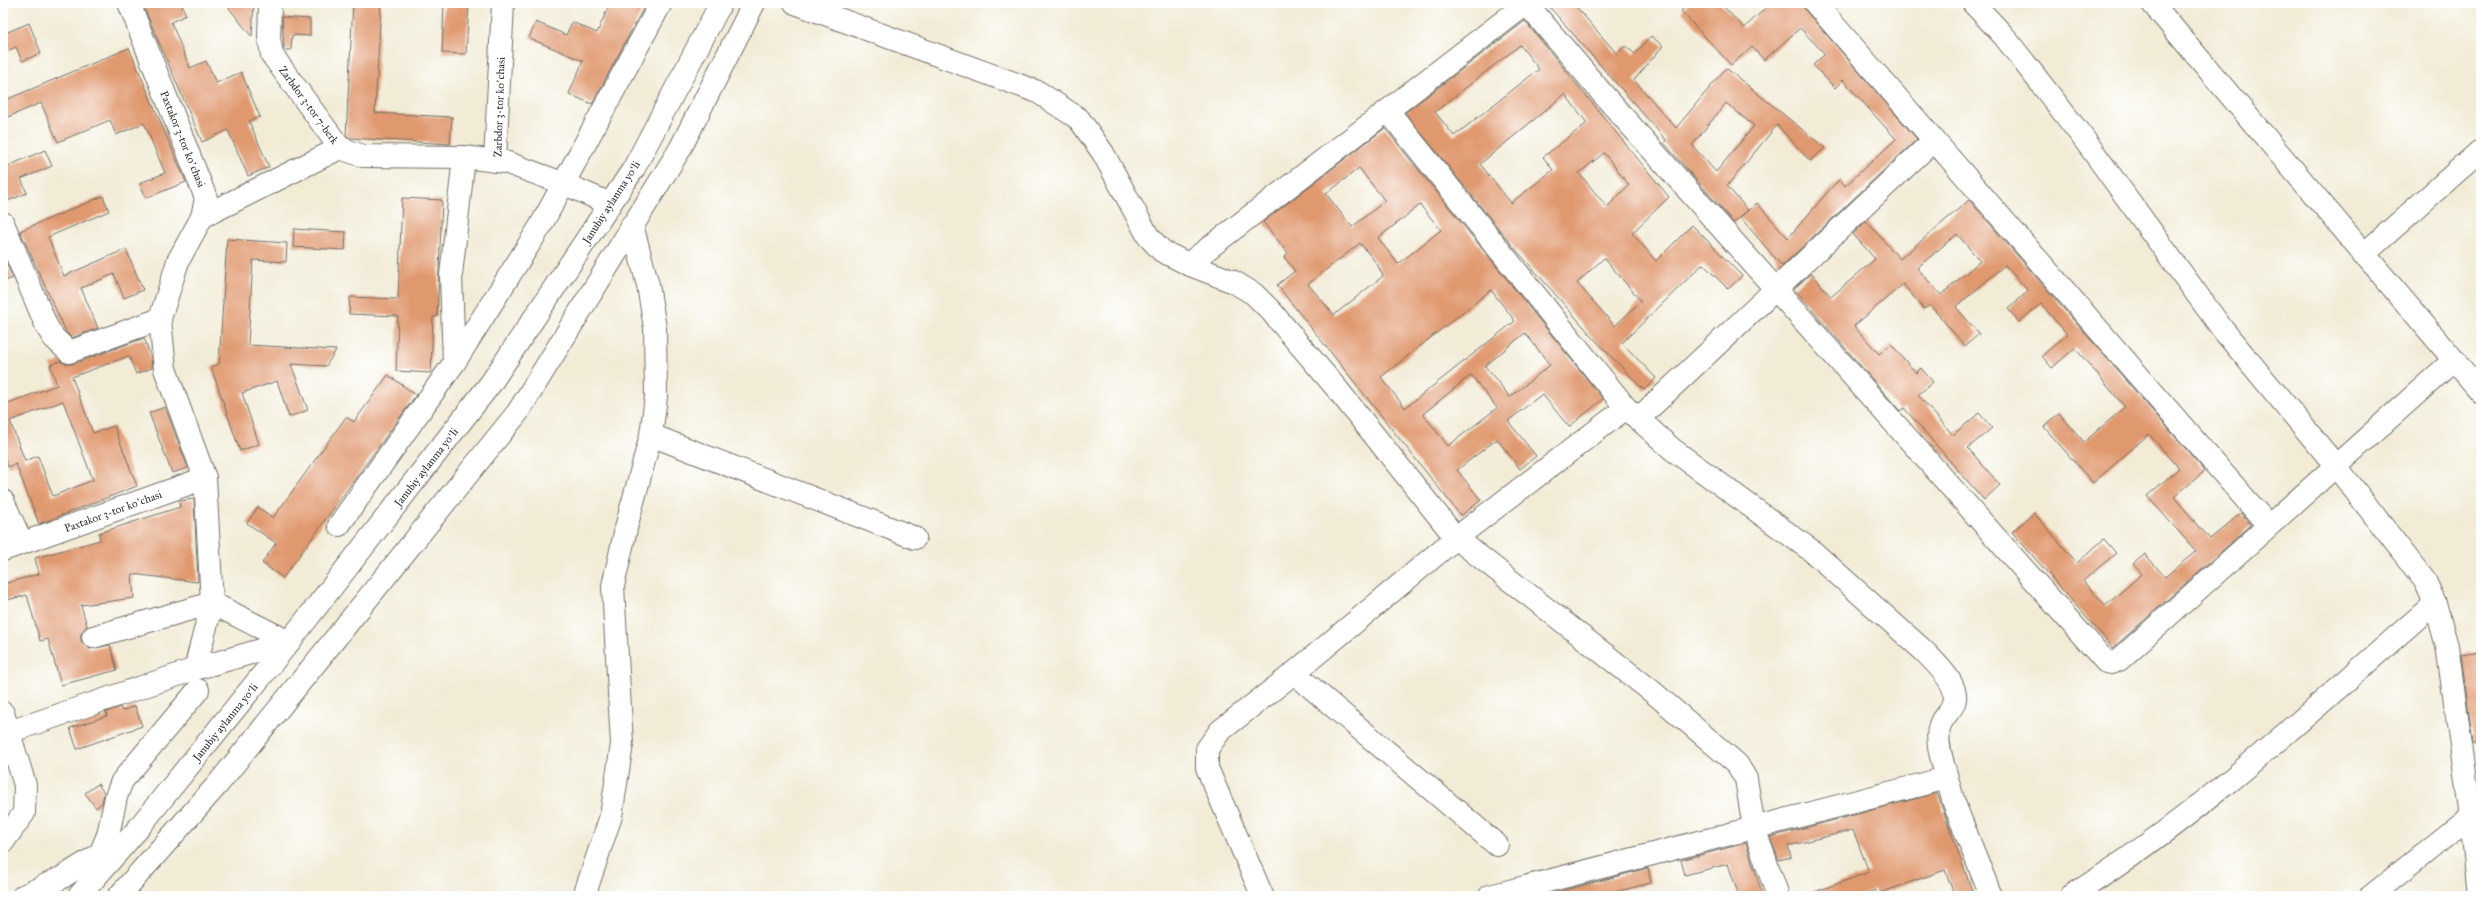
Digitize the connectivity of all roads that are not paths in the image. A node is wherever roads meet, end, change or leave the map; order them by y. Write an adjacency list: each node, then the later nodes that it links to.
1 (129, 3): 20 (main road, Paxtakor 3-tor koʼchasi)
2 (270, 3): 14 (main road, Zarbdor 3-tor 7-berk)
3 (503, 3): 17 (main road, Zarbdor 3-tor koʼchasi)
4 (661, 3): 18 (main road)
5 (721, 3): 19 (main road, Janubiy aylanma yoʻli)
6 (754, 3): 22 (main road)
7 (795, 3): 24 (main road)
8 (1815, 3): 13 (main road)
9 (1973, 3): 32 (main road)
10 (2152, 3): 23 (main road)
11 (1526, 4): 12 (main road); 25 (main road)
12 (1388, 110): 24 (main road); 30 (main road)
13 (1934, 140): 25 (main road); 36 (main road)
14 (340, 148): 16 (main road, Zarbdor 3-tor 7-berk); 20 (main road)
15 (2481, 150): 23 (main road)
16 (464, 157): 17 (main road, Zarbdor 3-tor 7-berk); 28 (main road)
17 (495, 161): 18 (main road, Zarbdor 3-tor koʼchasi)
18 (565, 184): 19 (main road, Zarbdor 3-tor koʼchasi); 28 (main road)
19 (610, 204): 43 (main road, Janubiy aylanma yoʻli)
20 (202, 217): 26 (main road, Paxtakor 3-tor koʼchasi)
21 (3, 223): 26 (main road)
22 (632, 226): 31 (main road); 56 (main road)
23 (2363, 255): 27 (main road)
24 (1188, 264): 38 (main road)
25 (1775, 289): 30 (main road); 36 (main road)
26 (160, 319): 33 (main road, Paxtakor 3-tor koʼchasi)
27 (2454, 360): 29 (main road); 32 (main road)
28 (454, 363): 35 (main road)
29 (2481, 392)
30 (1632, 414): 38 (main road); 48 (main road)
31 (652, 435): 37 (main road); 59 (main road)
32 (2336, 466): 36 (main road); 41 (main road)
33 (205, 478): 39 (main road, Paxtakor 3-tor koʼchasi); 40 (main road, Paxtakor 3-tor koʼchasi)
34 (3, 501): 39 (main road, Paxtakor 3-tor koʼchasi)
35 (339, 525)
36 (2268, 525)
37 (915, 538)
38 (1456, 538): 45 (main road); 50 (main road)
39 (12, 547)
40 (212, 603): 42 (main road); 43 (main road); 44 (main road, Paxtakor 3-tor koʼchasi)
41 (2435, 603): 49 (main road); 64 (main road)
42 (94, 637)
43 (289, 642): 44 (main road); 51 (main road, Janubiy aylanma yoʻli)
44 (195, 668): 47 (main road)
45 (1294, 673): 53 (main road); 60 (main road)
46 (198, 690): 54 (main road)
47 (5, 726): 52 (main road)
48 (1947, 778): 50 (main road); 63 (main road)
49 (2476, 816): 65 (main road); 66 (main road)
50 (1754, 828): 55 (main road); 62 (main road)
51 (136, 831): 54 (main road); 58 (main road, Janubiy aylanma yoʻli)
52 (3, 842)
53 (1497, 845)
54 (100, 854): 57 (main road)
55 (1550, 889): 61 (main road)
56 (126, 892)
57 (23, 896)
58 (79, 896)
59 (584, 896)
60 (1262, 896)
61 (1490, 896)
62 (1778, 896)
63 (1991, 896)
64 (2071, 896)
65 (2371, 896)
66 (2479, 896)

